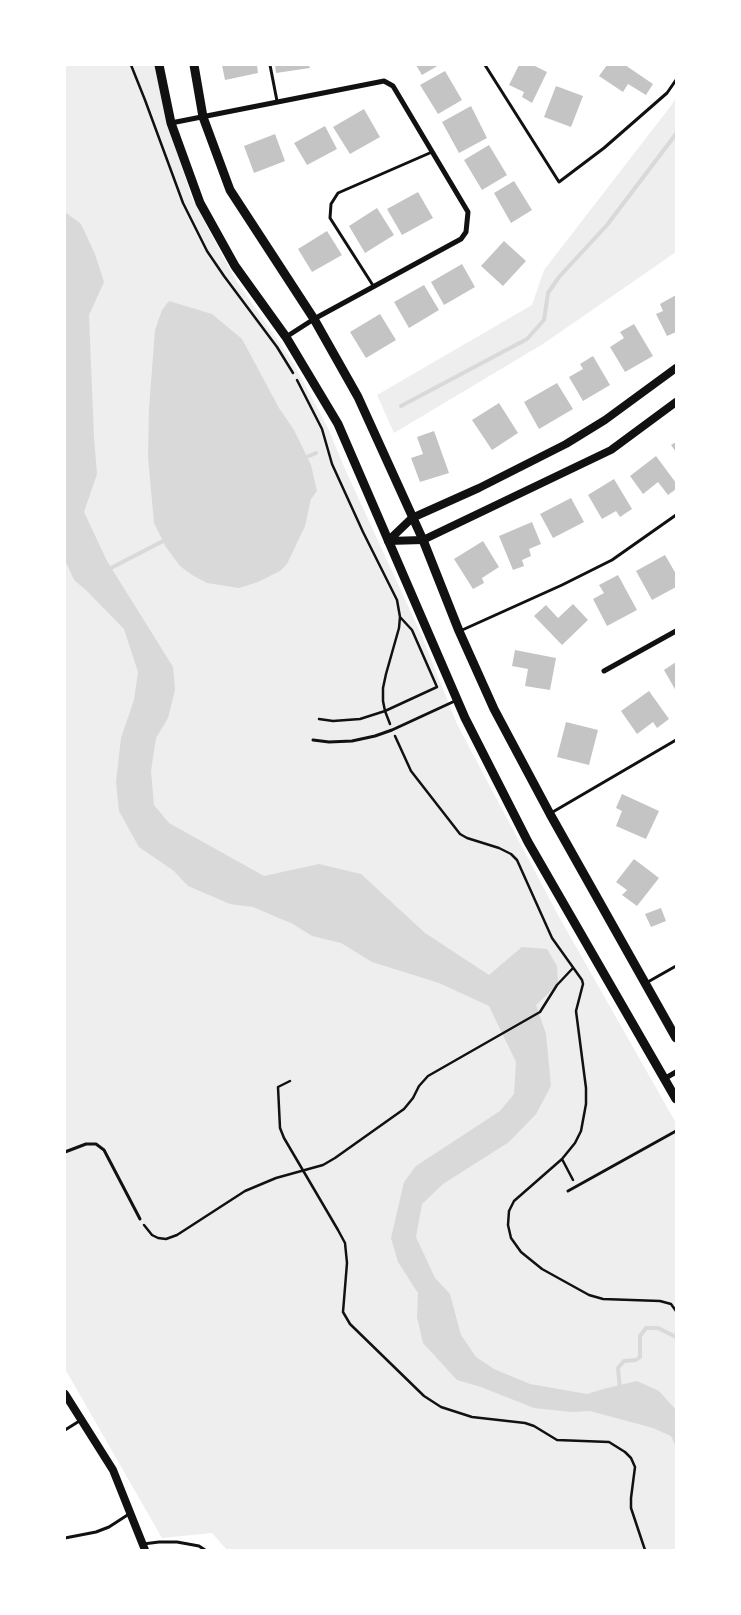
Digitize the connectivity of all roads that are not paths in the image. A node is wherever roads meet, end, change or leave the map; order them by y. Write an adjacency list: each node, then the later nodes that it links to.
1 (158, 65): 8 (main road)
2 (194, 65): 7 (main road)
3 (270, 65): 6 (lane)
4 (484, 65): 5 (lane)
5 (676, 80)
6 (277, 101): 7 (street); 9 (street)
7 (203, 117): 8 (street); 11 (main road)
8 (170, 124): 12 (main road)
9 (432, 152): 10 (street); 10 (lane)
10 (374, 288): 11 (street)
11 (314, 319): 12 (street); 16 (main road)
12 (286, 337): 18 (main road)
13 (676, 368): 16 (street)
14 (676, 402): 17 (street)
15 (676, 515): 19 (lane)
16 (412, 518): 17 (main road); 18 (street)
17 (423, 540): 18 (street); 19 (main road)
18 (388, 541): 22 (main road)
19 (459, 631): 25 (main road)
20 (676, 631): 21 (street)
21 (604, 671)
22 (457, 699): 23 (lane); 30 (main road)
23 (313, 740)
24 (676, 740): 25 (lane)
25 (550, 814): 27 (main road)
26 (676, 966): 27 (lane)
27 (645, 984): 28 (main road)
28 (676, 1038)
29 (676, 1072): 30 (street)
30 (664, 1079): 31 (main road)
31 (676, 1099)
32 (676, 1131): 34 (lane)
33 (65, 1152): 35 (lane)
34 (568, 1191)
35 (140, 1219)
36 (65, 1394): 37 (street)
37 (81, 1420): 38 (lane); 39 (street)
38 (65, 1430)
39 (130, 1513): 40 (lane); 41 (street)
40 (65, 1538)
41 (144, 1547): 42 (lane)
42 (205, 1550)

